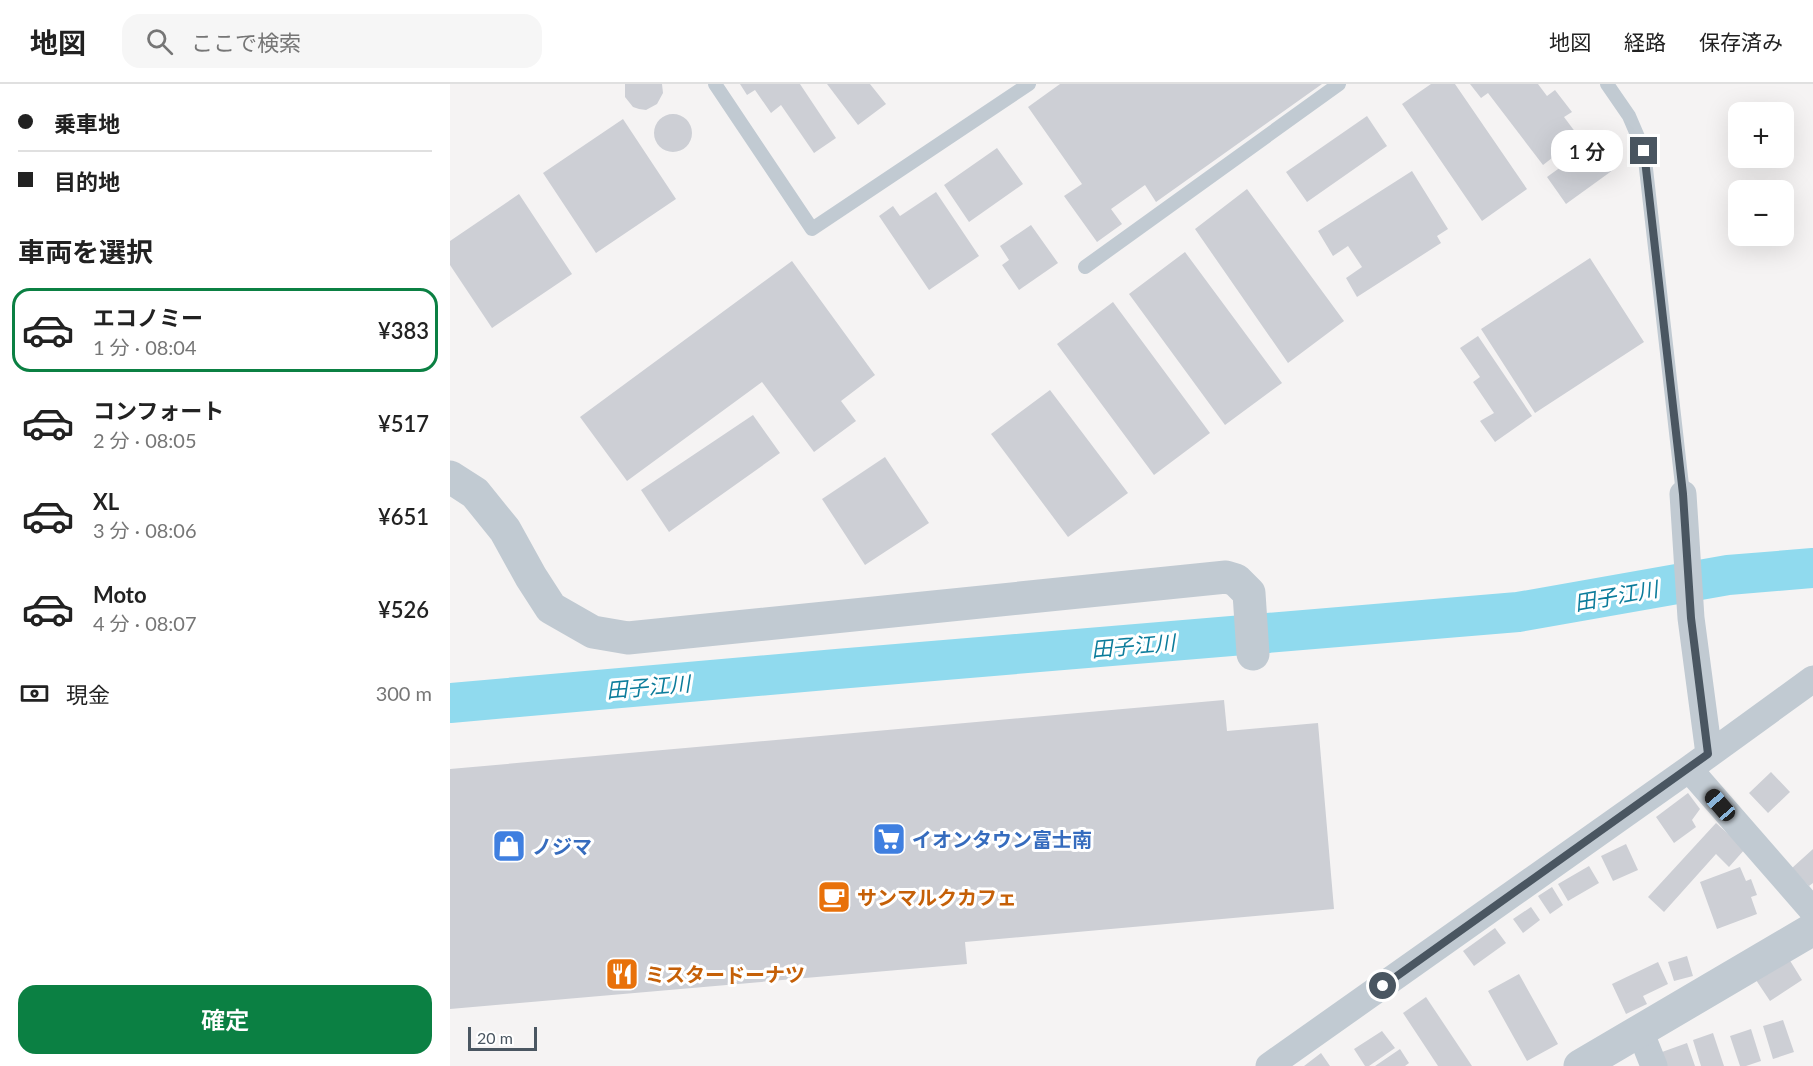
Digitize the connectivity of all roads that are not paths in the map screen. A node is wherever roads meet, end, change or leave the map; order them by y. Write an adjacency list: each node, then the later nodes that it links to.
1 (715, 84): 2 (lane)
2 (1029, 84)
3 (1339, 84): 5 (lane)
4 (1607, 84): 7 (lane)
5 (1085, 267)
6 (450, 477): 8 (street)
7 (1683, 494): 10 (street)
8 (1253, 654)
9 (1813, 679): 10 (street)
10 (1699, 762): 11 (street); 14 (street)
11 (1813, 911)
12 (1813, 929): 13 (street)
13 (1640, 1031): 15 (street); 16 (street)
14 (1269, 1066)
15 (1580, 1066)
16 (1654, 1066)

